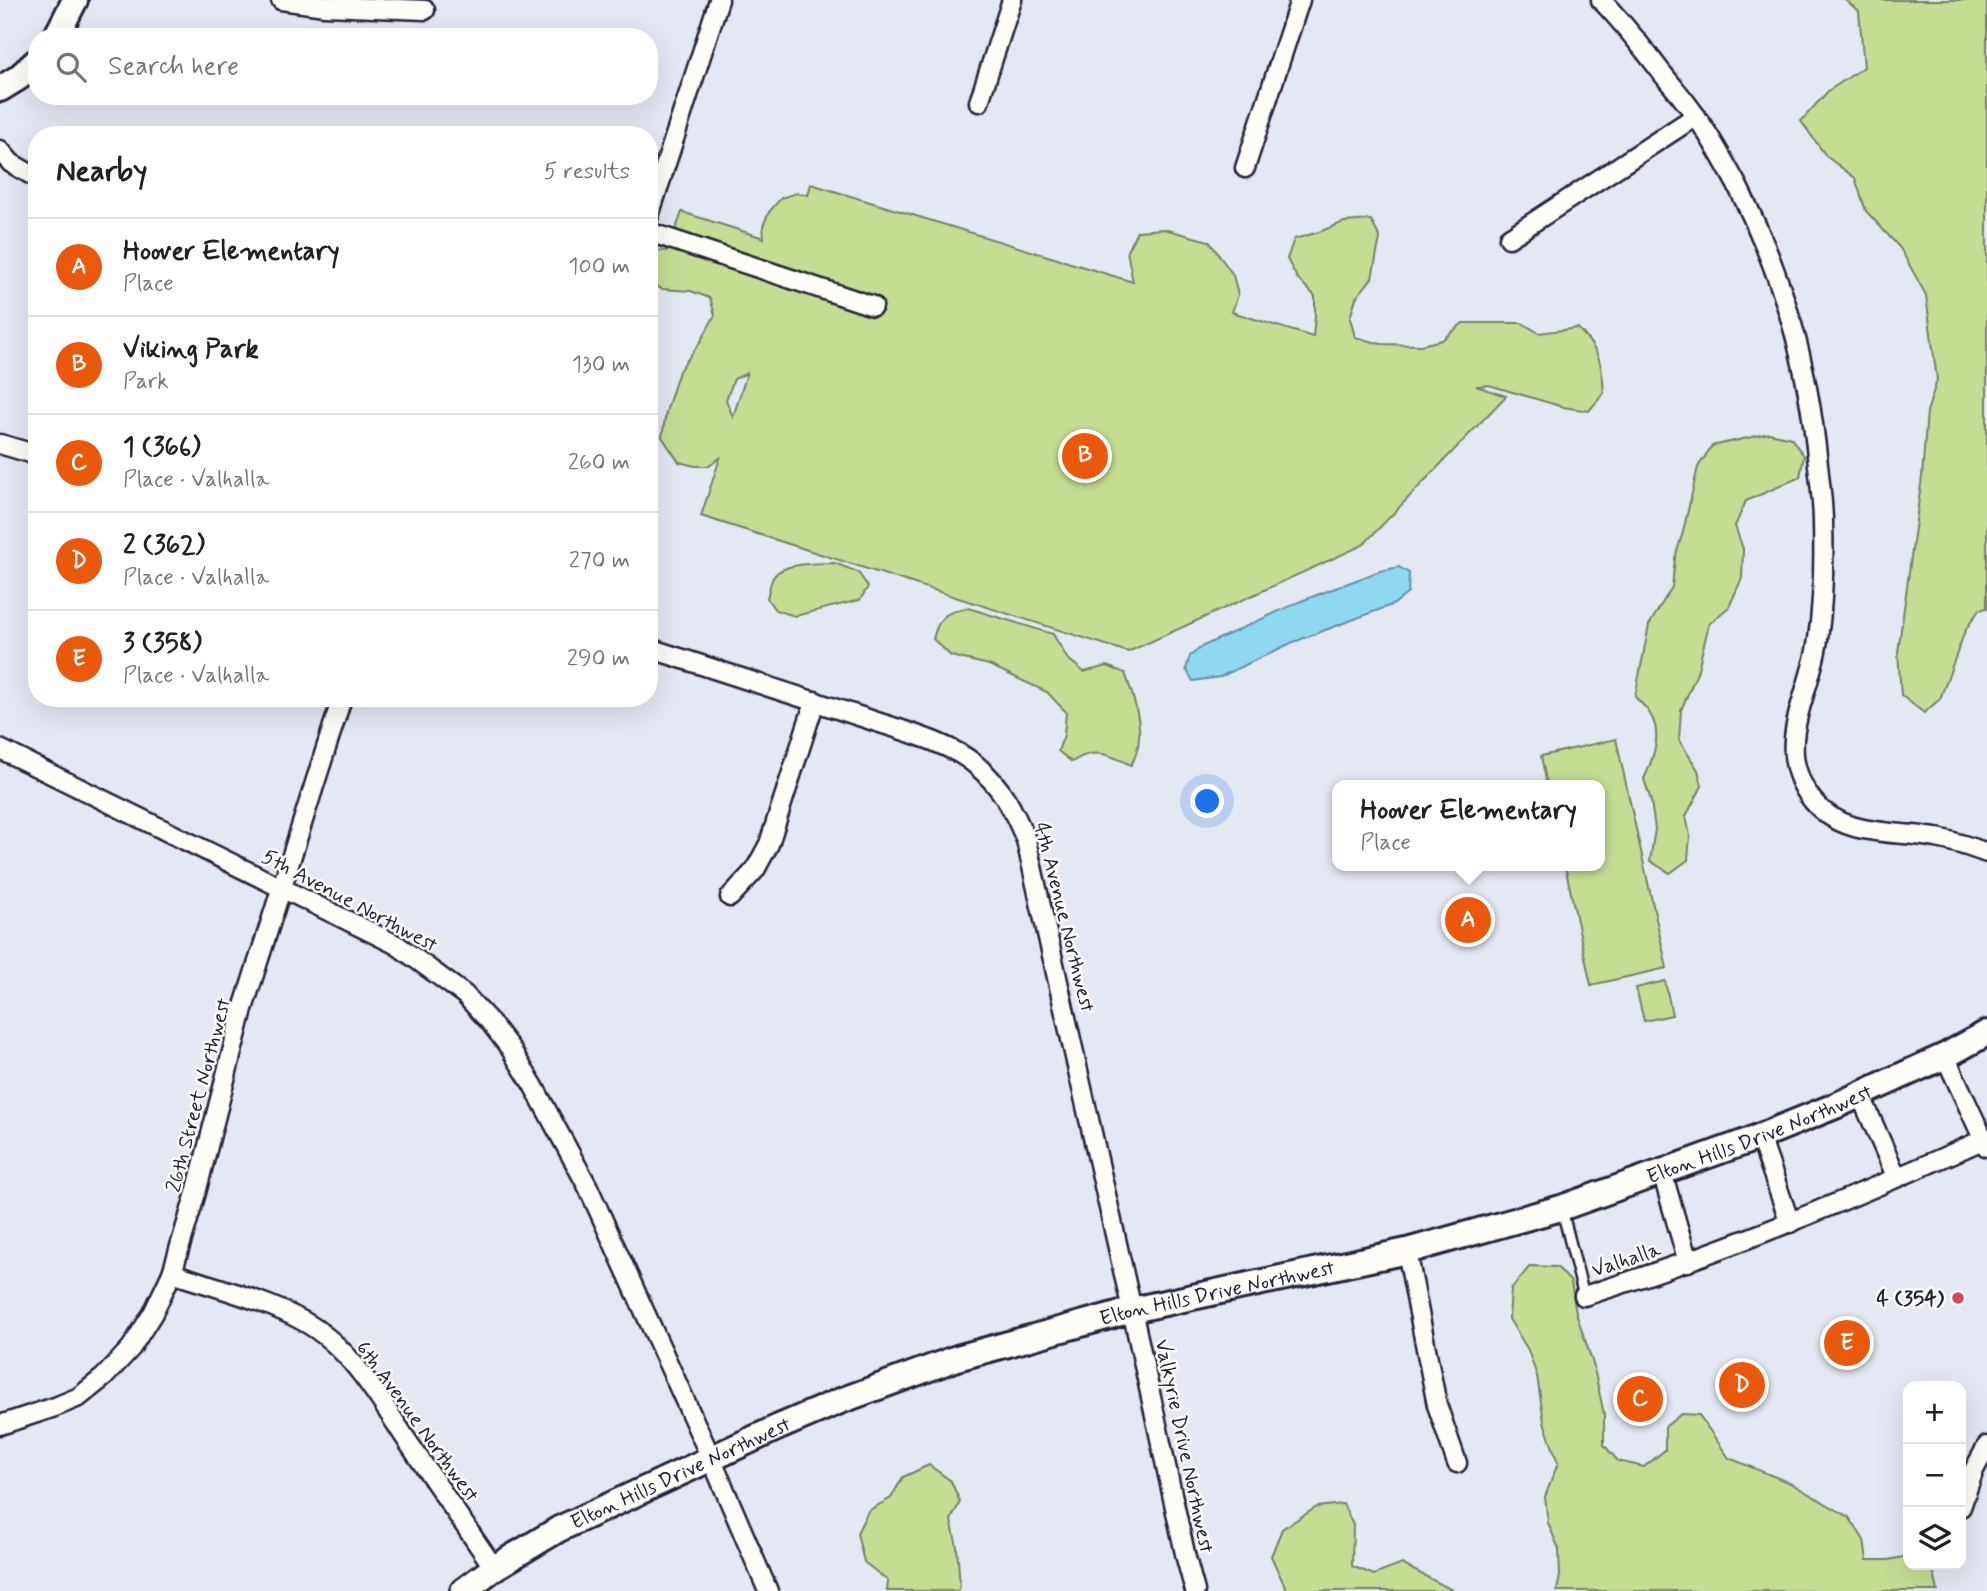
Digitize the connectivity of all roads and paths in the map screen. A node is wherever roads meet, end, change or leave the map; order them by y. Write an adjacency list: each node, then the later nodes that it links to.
1 (75, 0): 8 (main road)
2 (281, 0): 7 (street)
3 (719, 0): 16 (street)
4 (1012, 0): 11 (street)
5 (1300, 0): 14 (street)
6 (1601, 0): 12 (street)
7 (425, 10)
8 (61, 28)
9 (28, 69): 10 (main road)
10 (0, 89)
11 (979, 102)
12 (1696, 116): 18 (street); 26 (street)
13 (0, 150): 15 (street)
14 (1245, 168)
15 (28, 173)
16 (658, 188)
17 (658, 235): 19 (street)
18 (1509, 238)
19 (873, 306)
20 (0, 444): 21 (street)
21 (28, 452)
22 (658, 651): 23 (street, 4th Avenue Northwest)
23 (815, 701): 28 (street); 42 (street, 4th Avenue Northwest)
24 (339, 707): 27 (street, 26th Street Northwest)
25 (0, 749): 27 (street, 5th Avenue Northwest)
26 (1987, 853)
27 (282, 887): 40 (street, 26th Street Northwest); 45 (street, 5th Avenue Northwest)
28 (730, 897)
29 (1987, 1033): 30 (main road, Elton Hills Drive Northwest)
30 (1945, 1056): 31 (main road, Elton Hills Drive Northwest); 33 (street)
31 (1860, 1094): 32 (main road, Elton Hills Drive Northwest); 35 (street)
32 (1760, 1137): 34 (main road, Elton Hills Drive Northwest); 37 (street)
33 (1986, 1141): 35 (street, Valhalla)
34 (1662, 1172): 36 (main road, Elton Hills Drive Northwest); 39 (street, Valhalla)
35 (1896, 1178): 37 (street, Valhalla)
36 (1562, 1208): 38 (main road, Elton Hills Drive Northwest); 41 (lane, Valhalla)
37 (1790, 1223): 39 (street, Valhalla)
38 (1407, 1251): 42 (main road, Elton Hills Drive Northwest); 46 (street)
39 (1688, 1262): 41 (street, Valhalla)
40 (172, 1273): 43 (street, 26th Street Northwest); 48 (street, 6th Avenue Northwest)
41 (1584, 1296)
42 (1132, 1310): 45 (main road, Elton Hills Drive Northwest); 51 (street, Valkyrie Drive Northwest)
43 (0, 1425)
44 (1987, 1446): 47 (street)
45 (711, 1458): 48 (main road, Elton Hills Drive Northwest); 50 (street, 5th Avenue Northwest)
46 (1457, 1463)
47 (1966, 1493)
48 (494, 1568): 49 (main road, Elton Hills Drive Northwest)
49 (463, 1591)
50 (768, 1591)
51 (1195, 1591)

